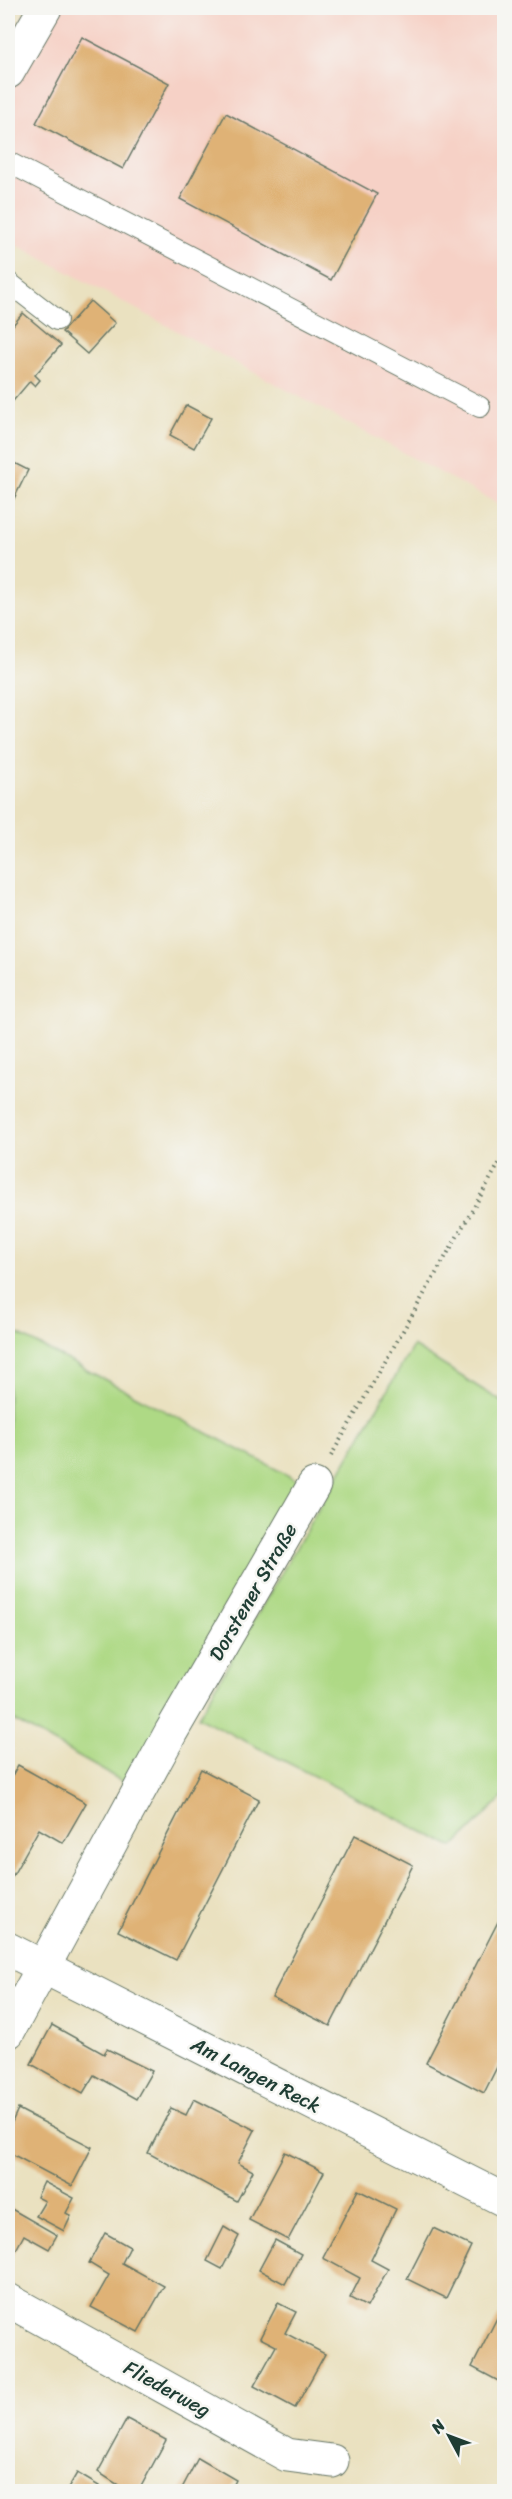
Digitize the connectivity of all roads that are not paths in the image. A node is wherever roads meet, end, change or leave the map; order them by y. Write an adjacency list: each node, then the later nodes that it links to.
1 (45, 8): 2 (street)
2 (8, 72)
3 (8, 162): 6 (lane)
4 (8, 282): 5 (lane)
5 (57, 320)
6 (480, 407)
7 (315, 1485): 9 (street, Dorstener Straße)
8 (8, 1949): 9 (street, Am Langen Reck)
9 (43, 1968): 10 (street, Dorstener Straße); 11 (street, Am Langen Reck)
10 (8, 2032)
11 (504, 2200)
12 (8, 2300): 13 (street, Fliederweg)
13 (332, 2461)

